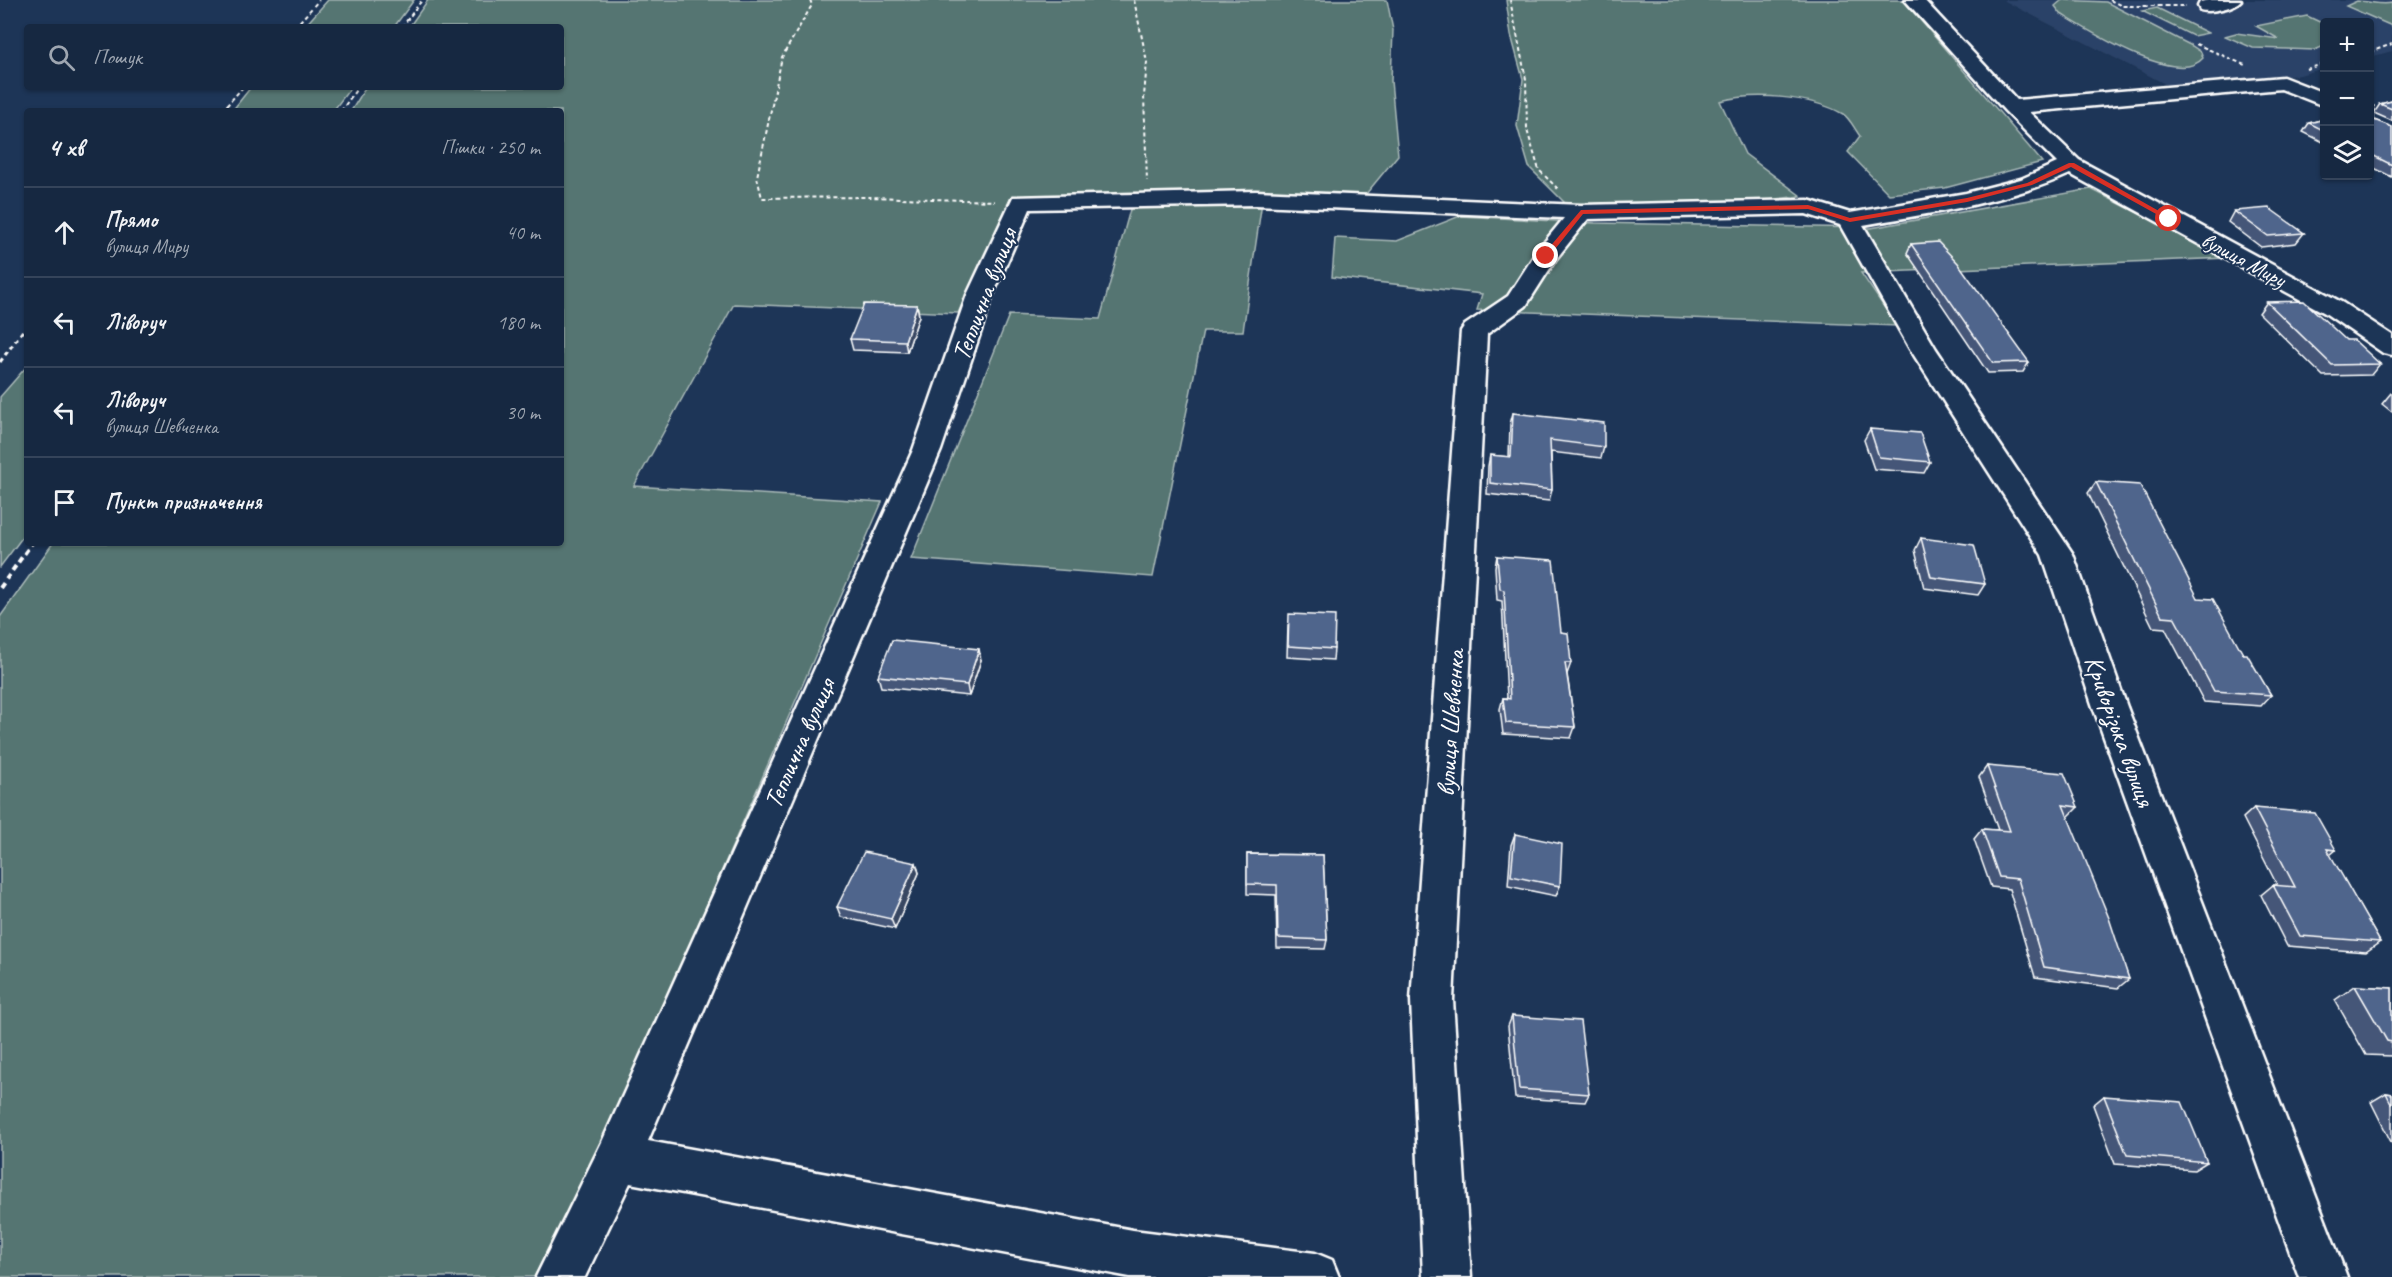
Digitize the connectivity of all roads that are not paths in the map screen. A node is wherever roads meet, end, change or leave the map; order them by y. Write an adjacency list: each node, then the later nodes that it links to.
1 (1914, 0): 5 (street, вулиця Миру)
2 (2232, 0): 3 (street)
3 (2207, 6)
4 (2320, 98): 5 (street)
5 (2012, 107): 6 (street, вулиця Миру)
6 (2071, 165): 8 (street); 9 (street, вулиця Миру)
7 (1581, 212): 8 (street); 10 (street, Теплична вулиця); 13 (street, вулиця Шевченка)
8 (1850, 220): 14 (street, Криворізька вулиця)
9 (2392, 347)
10 (618, 1158): 11 (street, Теплична вулиця); 12 (street)
11 (560, 1277)
12 (1315, 1277)
13 (1447, 1277)
14 (2323, 1277)

